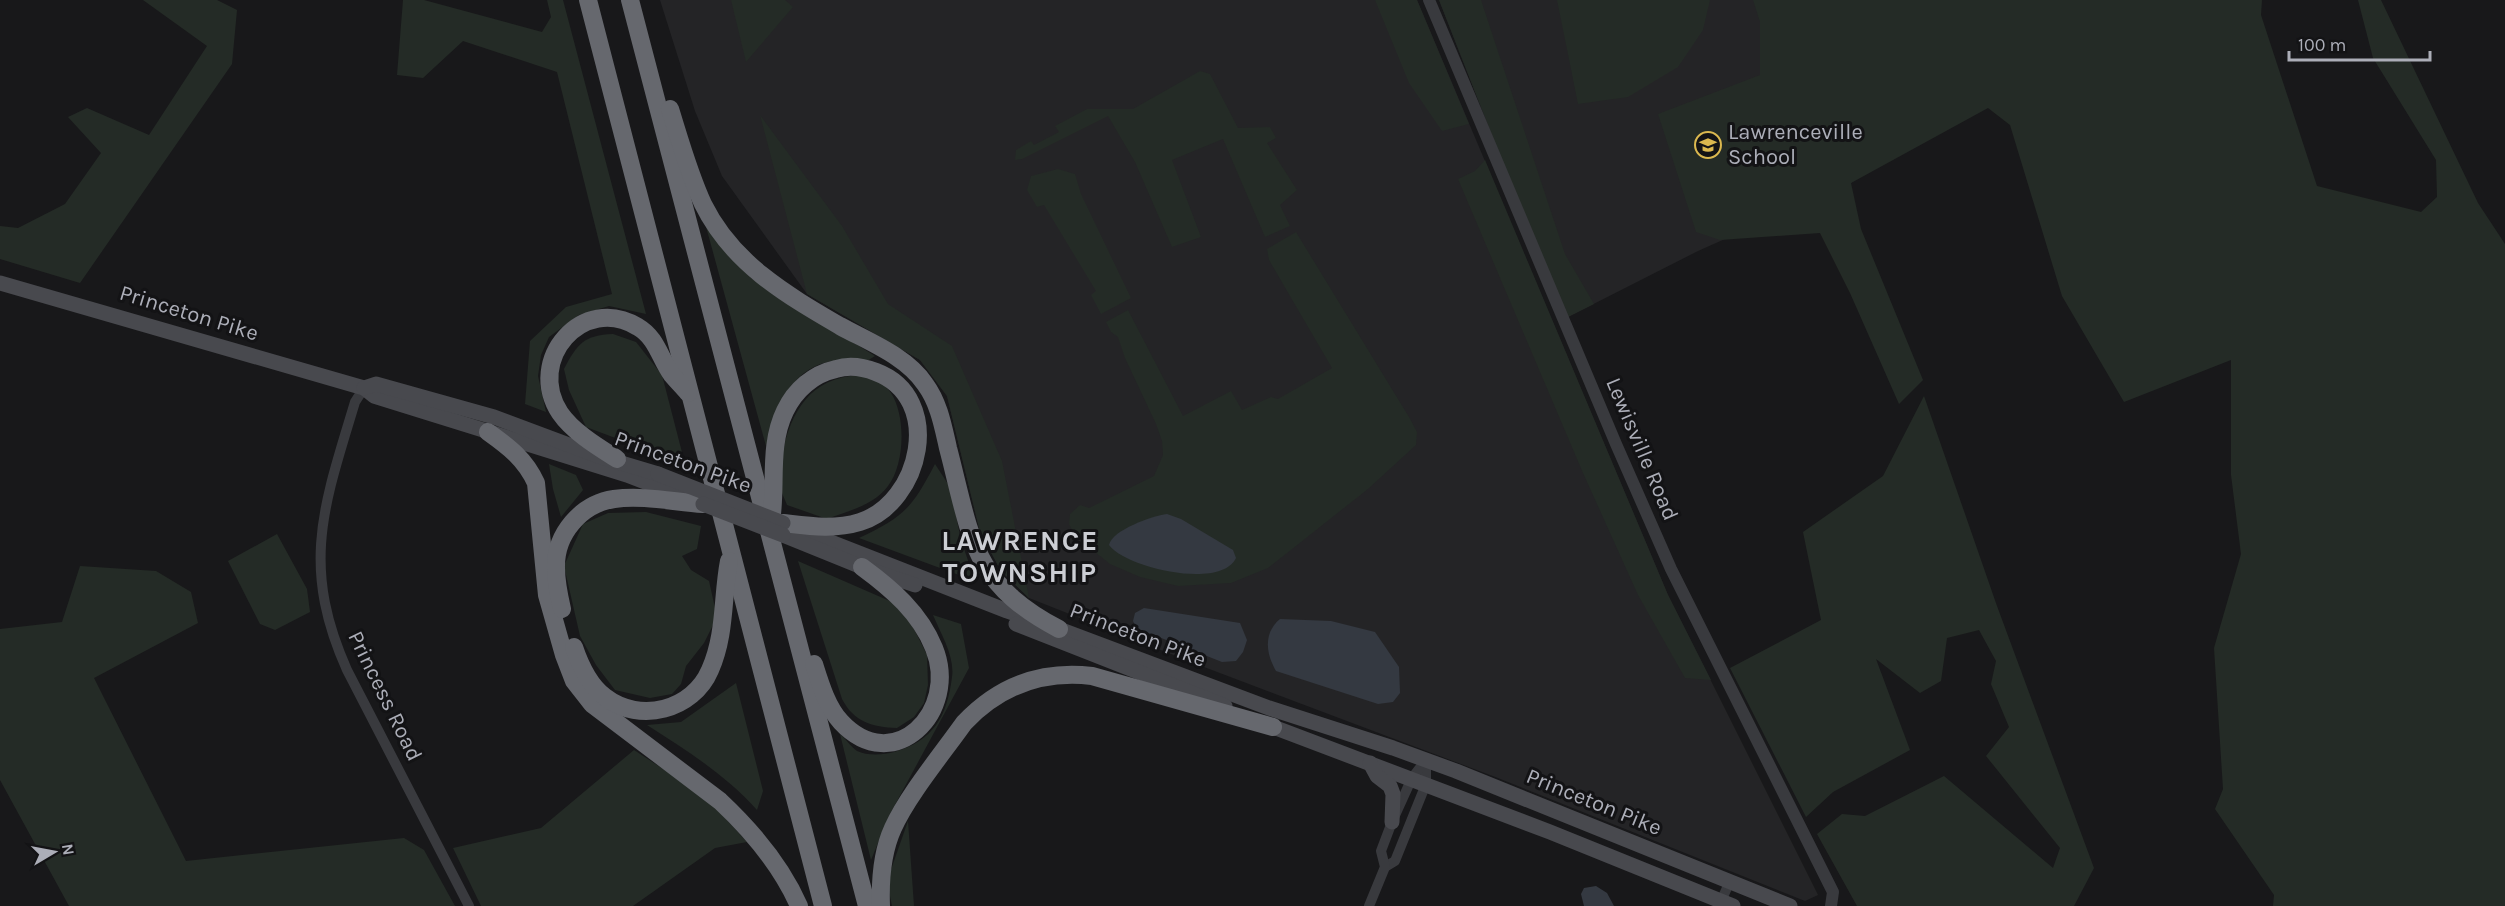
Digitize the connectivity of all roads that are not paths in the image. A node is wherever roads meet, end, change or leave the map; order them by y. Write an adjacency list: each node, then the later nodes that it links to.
1 (588, 0): 7 (highway)
2 (630, 0): 4 (highway)
3 (1429, 0): 35 (street, Lewisville Road)
4 (651, 83): 13 (highway); 18 (highway)
5 (0, 283): 6 (main road, Princeton Pike)
6 (364, 388): 8 (main road, Princeton Pike); 9 (main road, Princeton Pike); 28 (street, Princess Road)
7 (691, 396): 9 (highway); 15 (highway)
8 (488, 432): 10 (main road, Princeton Pike); 29 (highway)
9 (617, 459): 10 (main road, Princeton Pike)
10 (655, 486): 11 (highway); 12 (main road, Princeton Pike, bridge); 15 (highway)
11 (703, 504): 14 (main road, Princeton Pike, bridge)
12 (783, 523): 14 (highway)
13 (769, 535): 14 (highway); 17 (highway)
14 (830, 541): 16 (main road, Princeton Pike); 18 (main road, Princeton Pike)
15 (731, 553): 30 (highway)
16 (862, 567): 17 (highway); 19 (main road, Princeton Pike)
17 (794, 628): 31 (highway)
18 (1059, 629): 20 (main road, Princeton Pike)
19 (1273, 727): 21 (main road, Princeton Pike); 32 (highway)
20 (1426, 760): 22 (street); 23 (street); 26 (main road, Princeton Pike)
21 (1370, 763): 22 (main road, Princeton Pike); 24 (main road)
22 (1412, 778): 23 (main road, Princeton Pike); 24 (street)
23 (1426, 784): 25 (street); 27 (main road, Princeton Pike)
24 (1392, 822): 25 (street)
25 (1385, 867): 33 (street)
26 (1731, 881): 27 (street); 34 (main road, Princeton Pike)
27 (1725, 904)
28 (469, 906)
29 (799, 906)
30 (824, 906)
31 (867, 906)
32 (881, 906)
33 (1369, 906)
34 (1790, 906)
35 (1831, 906)

